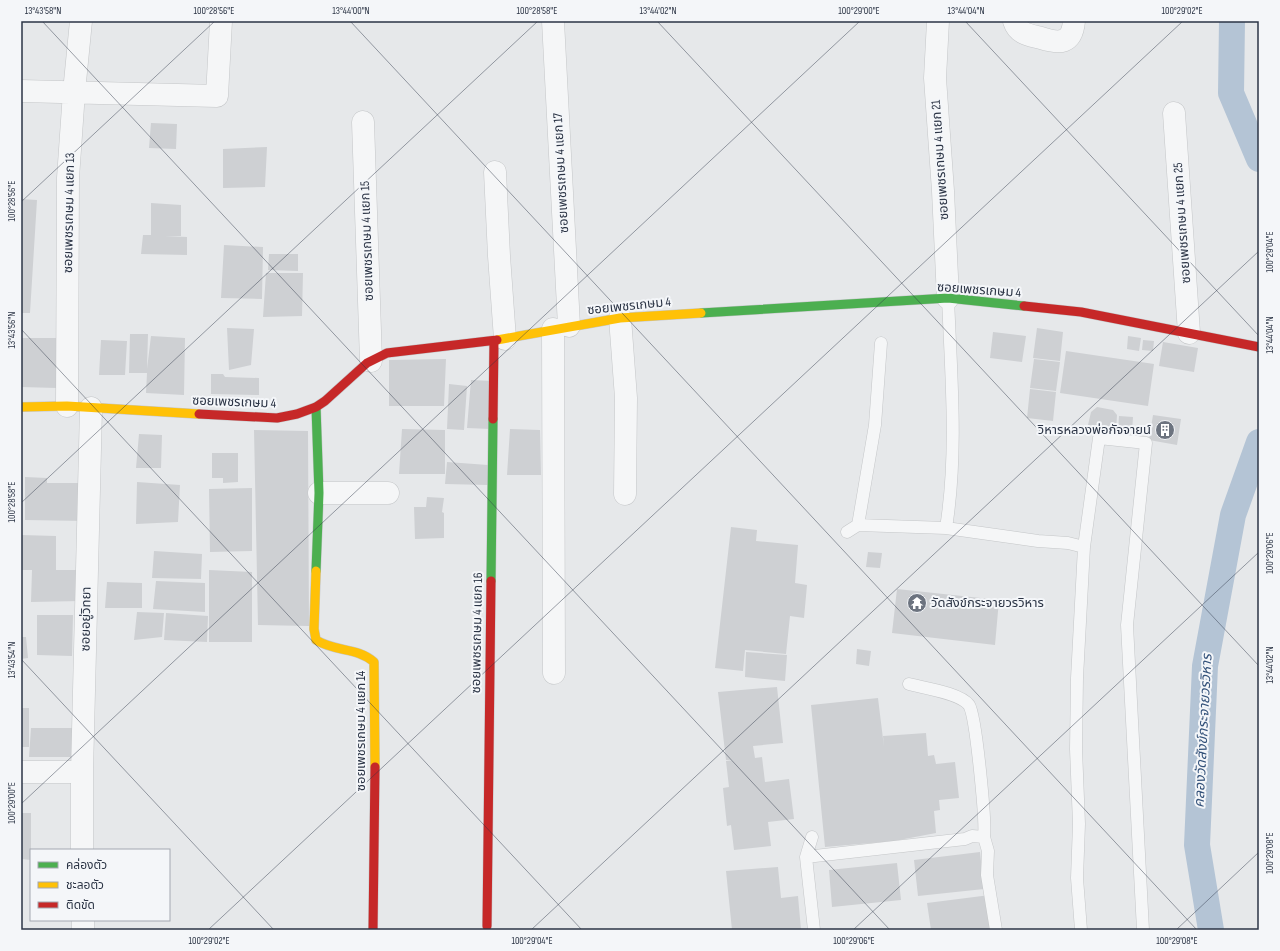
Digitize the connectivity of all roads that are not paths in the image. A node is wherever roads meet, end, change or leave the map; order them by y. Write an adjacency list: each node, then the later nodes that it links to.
1 (81, 21): 8 (street, ซอยเพชรเกษม 4 แยก 13)
2 (222, 21): 8 (street)
3 (553, 21): 14 (street, ซอยเพชรเกษม 4 แยก 17)
4 (938, 21): 12 (street, ซอยเพชรเกษม 4 แยก 21)
5 (1014, 21): 6 (street)
6 (1074, 21)
7 (21, 91): 8 (street)
8 (74, 92): 20 (street, ซอยเพชรเกษม 4 แยก 13)
9 (1174, 113): 15 (street, ซอยเพชรเกษม 4 แยก 25)
10 (363, 122): 19 (street, ซอยเพชรเกษม 4 แยก 15)
11 (495, 172): 16 (street)
12 (948, 298): 13 (street, ซอยเพชรเกษม 4); 15 (street, ซอยเพชรเกษม 4); 28 (lane)
13 (620, 318): 14 (street, ซอยเพชรเกษม 4); 26 (street)
14 (561, 328): 16 (street, ซอยเพชรเกษม 4); 31 (street, ซอยเพชรเกษม 4 แยก 17)
15 (1189, 333): 18 (street, ซอยเพชรเกษม 4)
16 (500, 340): 19 (street, ซอยเพชรเกษม 4); 39 (street, ซอยเพชรเกษม 4 แยก 16)
17 (881, 343): 27 (lane)
18 (1259, 347)
19 (371, 361): 22 (street, ซอยเพชรเกษม 4)
20 (67, 406): 21 (street, ซอยเพชรเกษม 4); 23 (street, ซอยเพชรเกษม 4)
21 (21, 407)
22 (316, 407): 23 (street, ซอยเพชรเกษม 4); 24 (street, ซอยเพชรเกษม 4 แยก 14)
23 (91, 408): 34 (street, ซอยอยู่วิทยา)
24 (319, 493): 25 (street); 40 (street, ซอยเพชรเกษม 4 แยก 14)
25 (388, 493)
26 (625, 494)
27 (858, 524): 28 (lane); 29 (lane)
28 (946, 528): 30 (lane)
29 (847, 532)
30 (1084, 547): 43 (lane); 44 (lane)
31 (554, 673)
32 (908, 684): 35 (lane)
33 (21, 772): 34 (street)
34 (82, 772): 37 (street, ซอยอยู่วิทยา)
35 (984, 836): 38 (lane); 42 (lane)
36 (812, 837): 38 (lane)
37 (82, 849)
38 (806, 857): 41 (lane)
39 (487, 926)
40 (373, 930)
41 (814, 930)
42 (996, 930)
43 (1081, 930)
44 (1143, 930)

